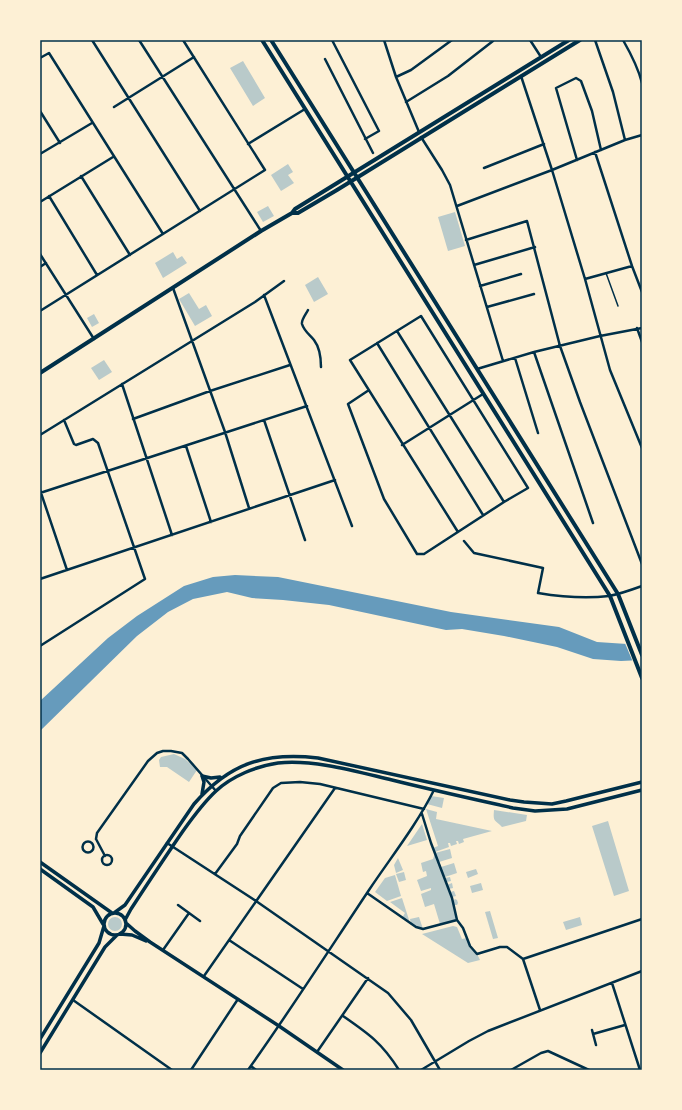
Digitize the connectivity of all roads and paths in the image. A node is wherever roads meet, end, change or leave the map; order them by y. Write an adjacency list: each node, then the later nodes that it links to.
1 (92, 40): 23 (street)
2 (139, 40): 20 (street)
3 (183, 40): 15 (street)
4 (262, 40): 26 (main road)
5 (271, 40): 45 (main road)
6 (332, 40): 32 (street)
7 (384, 40): 21 (street)
8 (452, 40): 21 (street)
9 (530, 40): 16 (street)
10 (569, 40): 16 (main road)
11 (580, 40): 19 (main road)
12 (595, 40): 33 (street)
13 (623, 40): 22 (street)
14 (493, 41): 24 (street)
15 (194, 57): 20 (street); 35 (street)
16 (541, 57): 29 (main road)
17 (40, 58): 28 (street)
18 (325, 59): 32 (street)
19 (521, 75): 31 (main road); 36 (street)
20 (162, 77): 23 (street); 50 (street)
21 (396, 77): 24 (street)
22 (642, 83)
23 (129, 98): 25 (street); 54 (street)
24 (406, 102): 29 (street)
25 (114, 107)
26 (305, 109): 35 (street); 47 (main road)
27 (40, 111): 34 (street)
28 (92, 123): 34 (street); 41 (street)
29 (419, 133): 45 (main road)
30 (642, 135): 33 (street)
31 (421, 137): 48 (main road); 53 (street)
32 (364, 139): 39 (street)
33 (625, 140): 37 (street)
34 (60, 142): 40 (street)
35 (248, 144): 50 (street)
36 (544, 144): 43 (street); 44 (street)
37 (601, 150): 38 (street); 42 (street)
38 (595, 152): 42 (street); 64 (street)
39 (373, 153)
40 (40, 154)
41 (113, 156): 46 (street); 57 (street)
42 (577, 160): 44 (street)
43 (484, 168)
44 (552, 170): 53 (street); 69 (street)
45 (355, 172): 47 (main road); 48 (main road)
46 (81, 176): 51 (street); 61 (street)
47 (348, 177): 49 (main road); 55 (main road)
48 (358, 177): 49 (main road); 95 (main road)
49 (350, 182): 55 (main road); 100 (main road)
50 (234, 190): 54 (street); 56 (street)
51 (49, 196): 52 (street); 68 (street)
52 (40, 202)
53 (457, 206): 58 (street)
54 (200, 211): 57 (street)
55 (292, 213): 56 (main road)
56 (261, 232): 72 (main road)
57 (163, 234): 61 (street)
58 (466, 240): 59 (street); 63 (street)
59 (534, 247): 63 (street); 89 (street)
60 (40, 254): 62 (street)
61 (130, 255): 68 (street)
62 (46, 263): 65 (street); 75 (street)
63 (474, 266): 71 (street)
64 (632, 266): 66 (street); 73 (street)
65 (40, 267)
66 (606, 273): 69 (street); 77 (lane)
67 (521, 274): 71 (street)
68 (98, 275): 75 (street)
69 (585, 279): 84 (street)
70 (284, 281): 76 (street)
71 (480, 286): 78 (street)
72 (173, 288): 85 (main road); 86 (street)
73 (642, 292)
74 (534, 294): 78 (street)
75 (66, 295): 80 (street); 85 (street)
76 (264, 295): 86 (street); 93 (street)
77 (618, 306)
78 (487, 307): 92 (street)
79 (308, 310): 94 (street)
80 (40, 311)
81 (636, 328): 82 (street); 84 (street); 87 (street)
82 (642, 328)
83 (397, 331): 88 (street); 101 (street); 103 (street)
84 (600, 336): 89 (street); 113 (street)
85 (94, 339): 96 (main road)
86 (193, 341): 97 (street); 99 (street)
87 (642, 342)
88 (377, 343): 98 (street); 107 (street)
89 (560, 346): 90 (street); 130 (street)
90 (534, 352): 91 (street); 123 (street)
91 (514, 358): 92 (street); 109 (street)
92 (502, 361): 95 (street)
93 (290, 365): 99 (street); 102 (street)
94 (321, 367)
95 (477, 369): 134 (main road)
96 (40, 373)
97 (122, 384): 104 (street); 105 (street)
98 (369, 390): 111 (street); 125 (street)
99 (210, 391): 104 (street); 108 (street)
100 (483, 394): 101 (street); 135 (main road)
101 (473, 400): 103 (street); 119 (street)
102 (307, 406): 106 (street); 116 (street)
103 (450, 415): 107 (street); 119 (street)
104 (133, 419): 114 (street)
105 (64, 420): 110 (street); 115 (street)
106 (264, 420): 108 (street); 118 (street)
107 (429, 428): 111 (street); 121 (street)
108 (225, 432): 112 (street); 120 (street)
109 (538, 433)
110 (40, 435)
111 (402, 445): 125 (street)
112 (186, 446): 114 (street); 122 (street)
113 (642, 448)
114 (146, 458): 115 (street); 126 (street)
115 (108, 471): 117 (street); 129 (street)
116 (335, 480): 118 (street); 124 (street)
117 (40, 492): 131 (street)
118 (289, 495): 120 (street); 127 (street)
119 (504, 502): 121 (street)
120 (249, 508): 122 (street)
121 (484, 515): 125 (street)
122 (211, 522): 126 (street)
123 (593, 523)
124 (352, 526)
125 (458, 532)
126 (172, 535): 129 (street)
127 (305, 540)
128 (464, 541): 135 (street)
129 (134, 548): 131 (street); 136 (street)
130 (642, 564)
131 (67, 570): 132 (street)
132 (40, 579)
133 (642, 586): 134 (street)
134 (618, 594): 135 (street); 137 (main road)
135 (610, 596): 138 (main road)
136 (40, 646)
137 (642, 655)
138 (642, 678)
139 (202, 776): 140 (street); 142 (street); 147 (street); 150 (street)
140 (225, 776): 141 (street); 142 (street)
141 (642, 782)
142 (211, 785): 145 (street); 147 (street)
143 (335, 788): 148 (street); 157 (street); 159 (street)
144 (434, 790): 145 (street); 146 (street); 148 (street)
145 (216, 791): 153 (street)
146 (641, 791)
147 (202, 795): 152 (street)
148 (424, 809): 149 (street)
149 (422, 814): 158 (street); 164 (street)
150 (96, 839): 151 (street); 154 (street)
151 (91, 842): 151 (street)
152 (167, 843): 153 (street); 162 (street)
153 (173, 846): 157 (street); 166 (street)
154 (105, 856)
155 (40, 862): 162 (street)
156 (40, 869): 167 (street)
157 (214, 874): 159 (street)
158 (367, 893): 164 (street); 172 (street)
159 (256, 901): 169 (street); 172 (street)
160 (178, 905): 161 (street)
161 (189, 912): 165 (street); 171 (street)
162 (113, 913): 166 (street); 167 (street)
163 (642, 919): 173 (street)
164 (457, 920): 173 (street)
165 (200, 921)
166 (126, 922): 168 (street); 170 (street)
167 (104, 925): 168 (street); 187 (street)
168 (119, 934): 170 (street); 179 (street)
169 (229, 940): 175 (street); 178 (street)
170 (150, 942): 171 (street)
171 (163, 950): 175 (street)
172 (328, 952): 176 (street); 178 (street)
173 (523, 959): 181 (street)
174 (642, 971): 177 (street)
175 (204, 976): 180 (street)
176 (368, 978): 182 (street); 191 (street)
177 (612, 983): 181 (street); 183 (street)
178 (303, 989): 184 (street)
179 (73, 1000): 190 (street); 193 (street)
180 (238, 1000): 184 (street); 194 (street)
181 (540, 1010): 191 (street)
182 (343, 1016): 189 (street); 198 (street)
183 (625, 1025): 186 (street); 203 (street)
184 (279, 1026): 189 (street); 192 (street)
185 (592, 1030): 186 (street)
186 (593, 1034): 188 (street)
187 (40, 1039)
188 (596, 1045)
189 (317, 1052): 197 (street)
190 (40, 1053)
191 (435, 1061): 199 (street); 200 (street)
192 (251, 1066): 195 (street); 196 (street)
193 (172, 1070)
194 (191, 1070)
195 (248, 1070)
196 (256, 1070)
197 (343, 1070)
198 (399, 1070)
199 (422, 1070)
200 (440, 1070)
201 (511, 1070): 202 (street)
202 (589, 1070)
203 (640, 1070)

